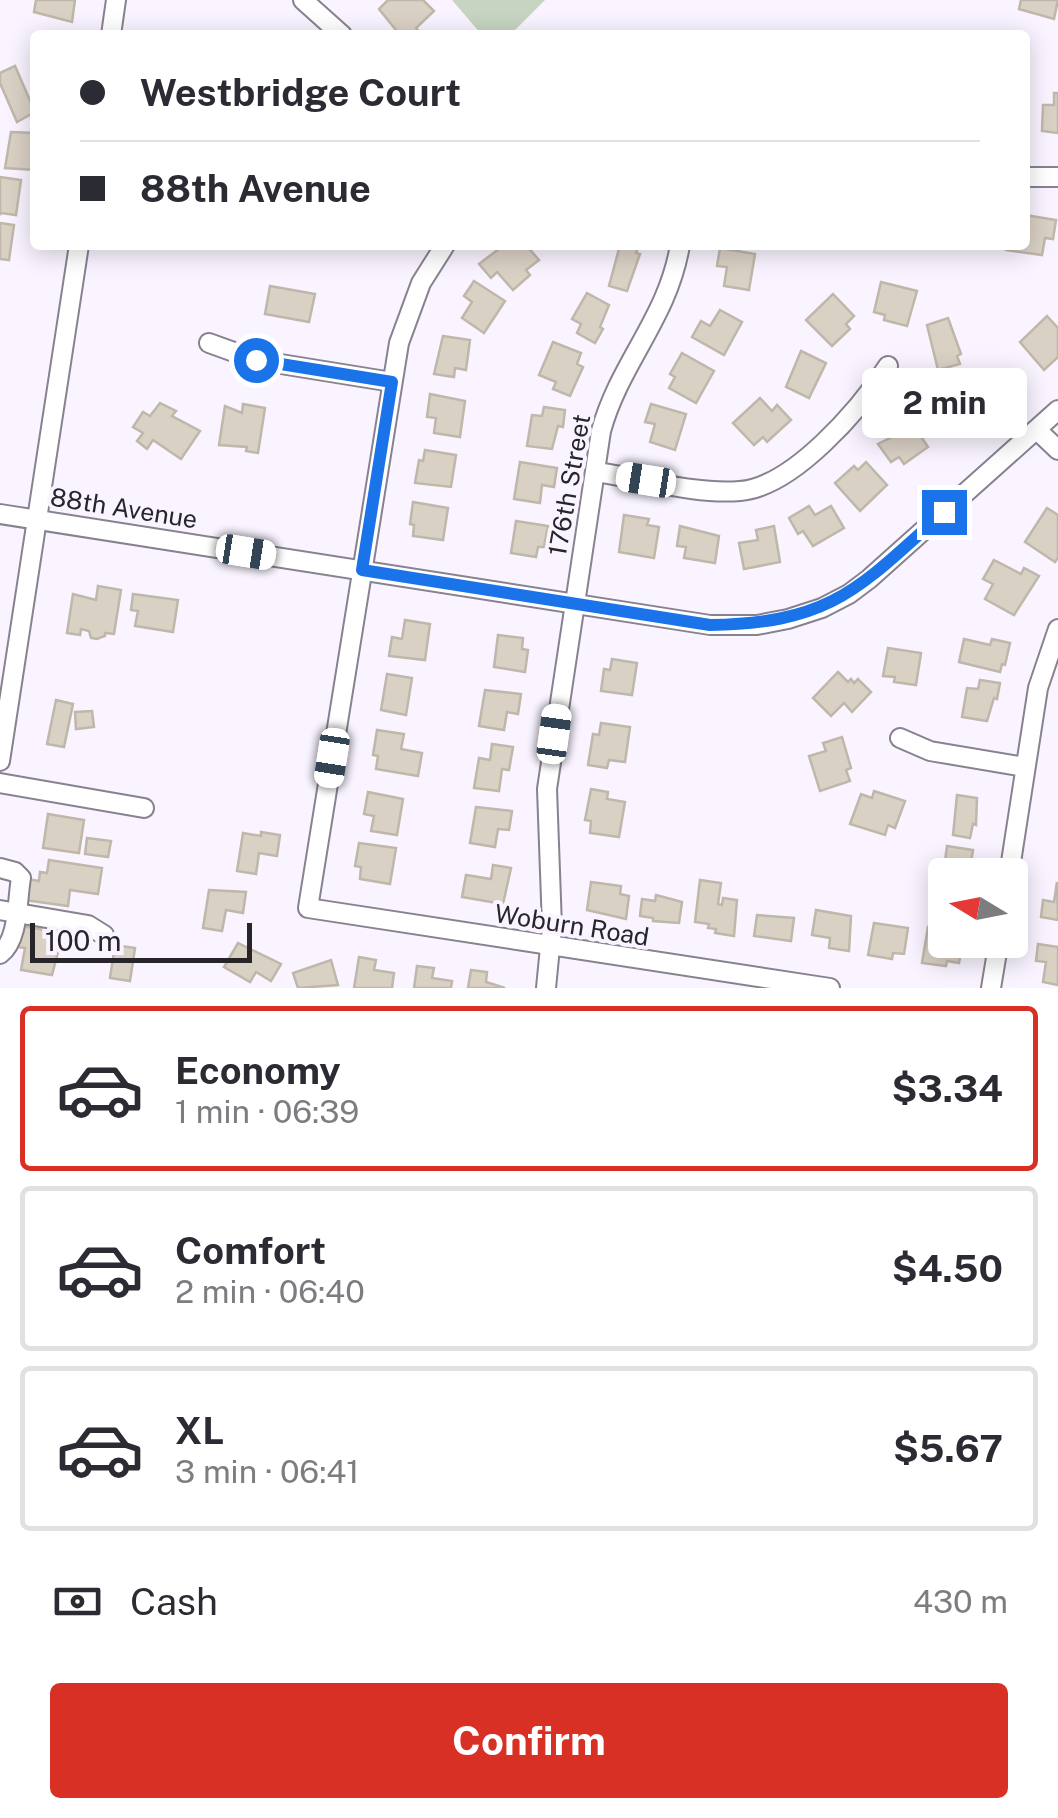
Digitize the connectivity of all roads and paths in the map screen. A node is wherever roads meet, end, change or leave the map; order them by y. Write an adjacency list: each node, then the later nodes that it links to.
1 (116, 0): 3 (street)
2 (304, 0): 4 (street)
3 (112, 30)
4 (337, 30)
5 (1030, 177): 6 (street)
6 (1058, 177)
7 (78, 250): 18 (street)
8 (441, 250): 12 (street)
9 (679, 250): 16 (street, 176th Street)
10 (209, 343): 12 (street)
11 (888, 366): 16 (street)
12 (392, 382): 19 (street)
13 (1058, 410): 14 (street, 88th Avenue)
14 (1038, 430): 15 (street); 20 (street, 88th Avenue)
15 (1058, 450)
16 (596, 472): 20 (street, 176th Street)
17 (0, 514): 18 (street, 88th Avenue)
18 (37, 520): 19 (street, 88th Avenue); 22 (street)
19 (362, 570): 20 (street, 88th Avenue); 33 (street, Woburn Road)
20 (574, 604): 33 (street, 176th Street)
21 (0, 614): 22 (street)
22 (22, 618): 25 (street)
23 (1058, 629): 26 (street)
24 (900, 738): 26 (street)
25 (0, 761)
26 (1025, 767): 29 (street)
27 (0, 783): 28 (street)
28 (144, 808)
29 (1012, 858)
30 (0, 868): 31 (street)
31 (8, 912): 32 (street); 34 (street)
32 (104, 934)
33 (551, 947): 36 (street, 176th Street); 37 (street, Woburn Road)
34 (0, 954)
35 (995, 958): 38 (street)
36 (546, 988)
37 (830, 988)
38 (991, 988)

